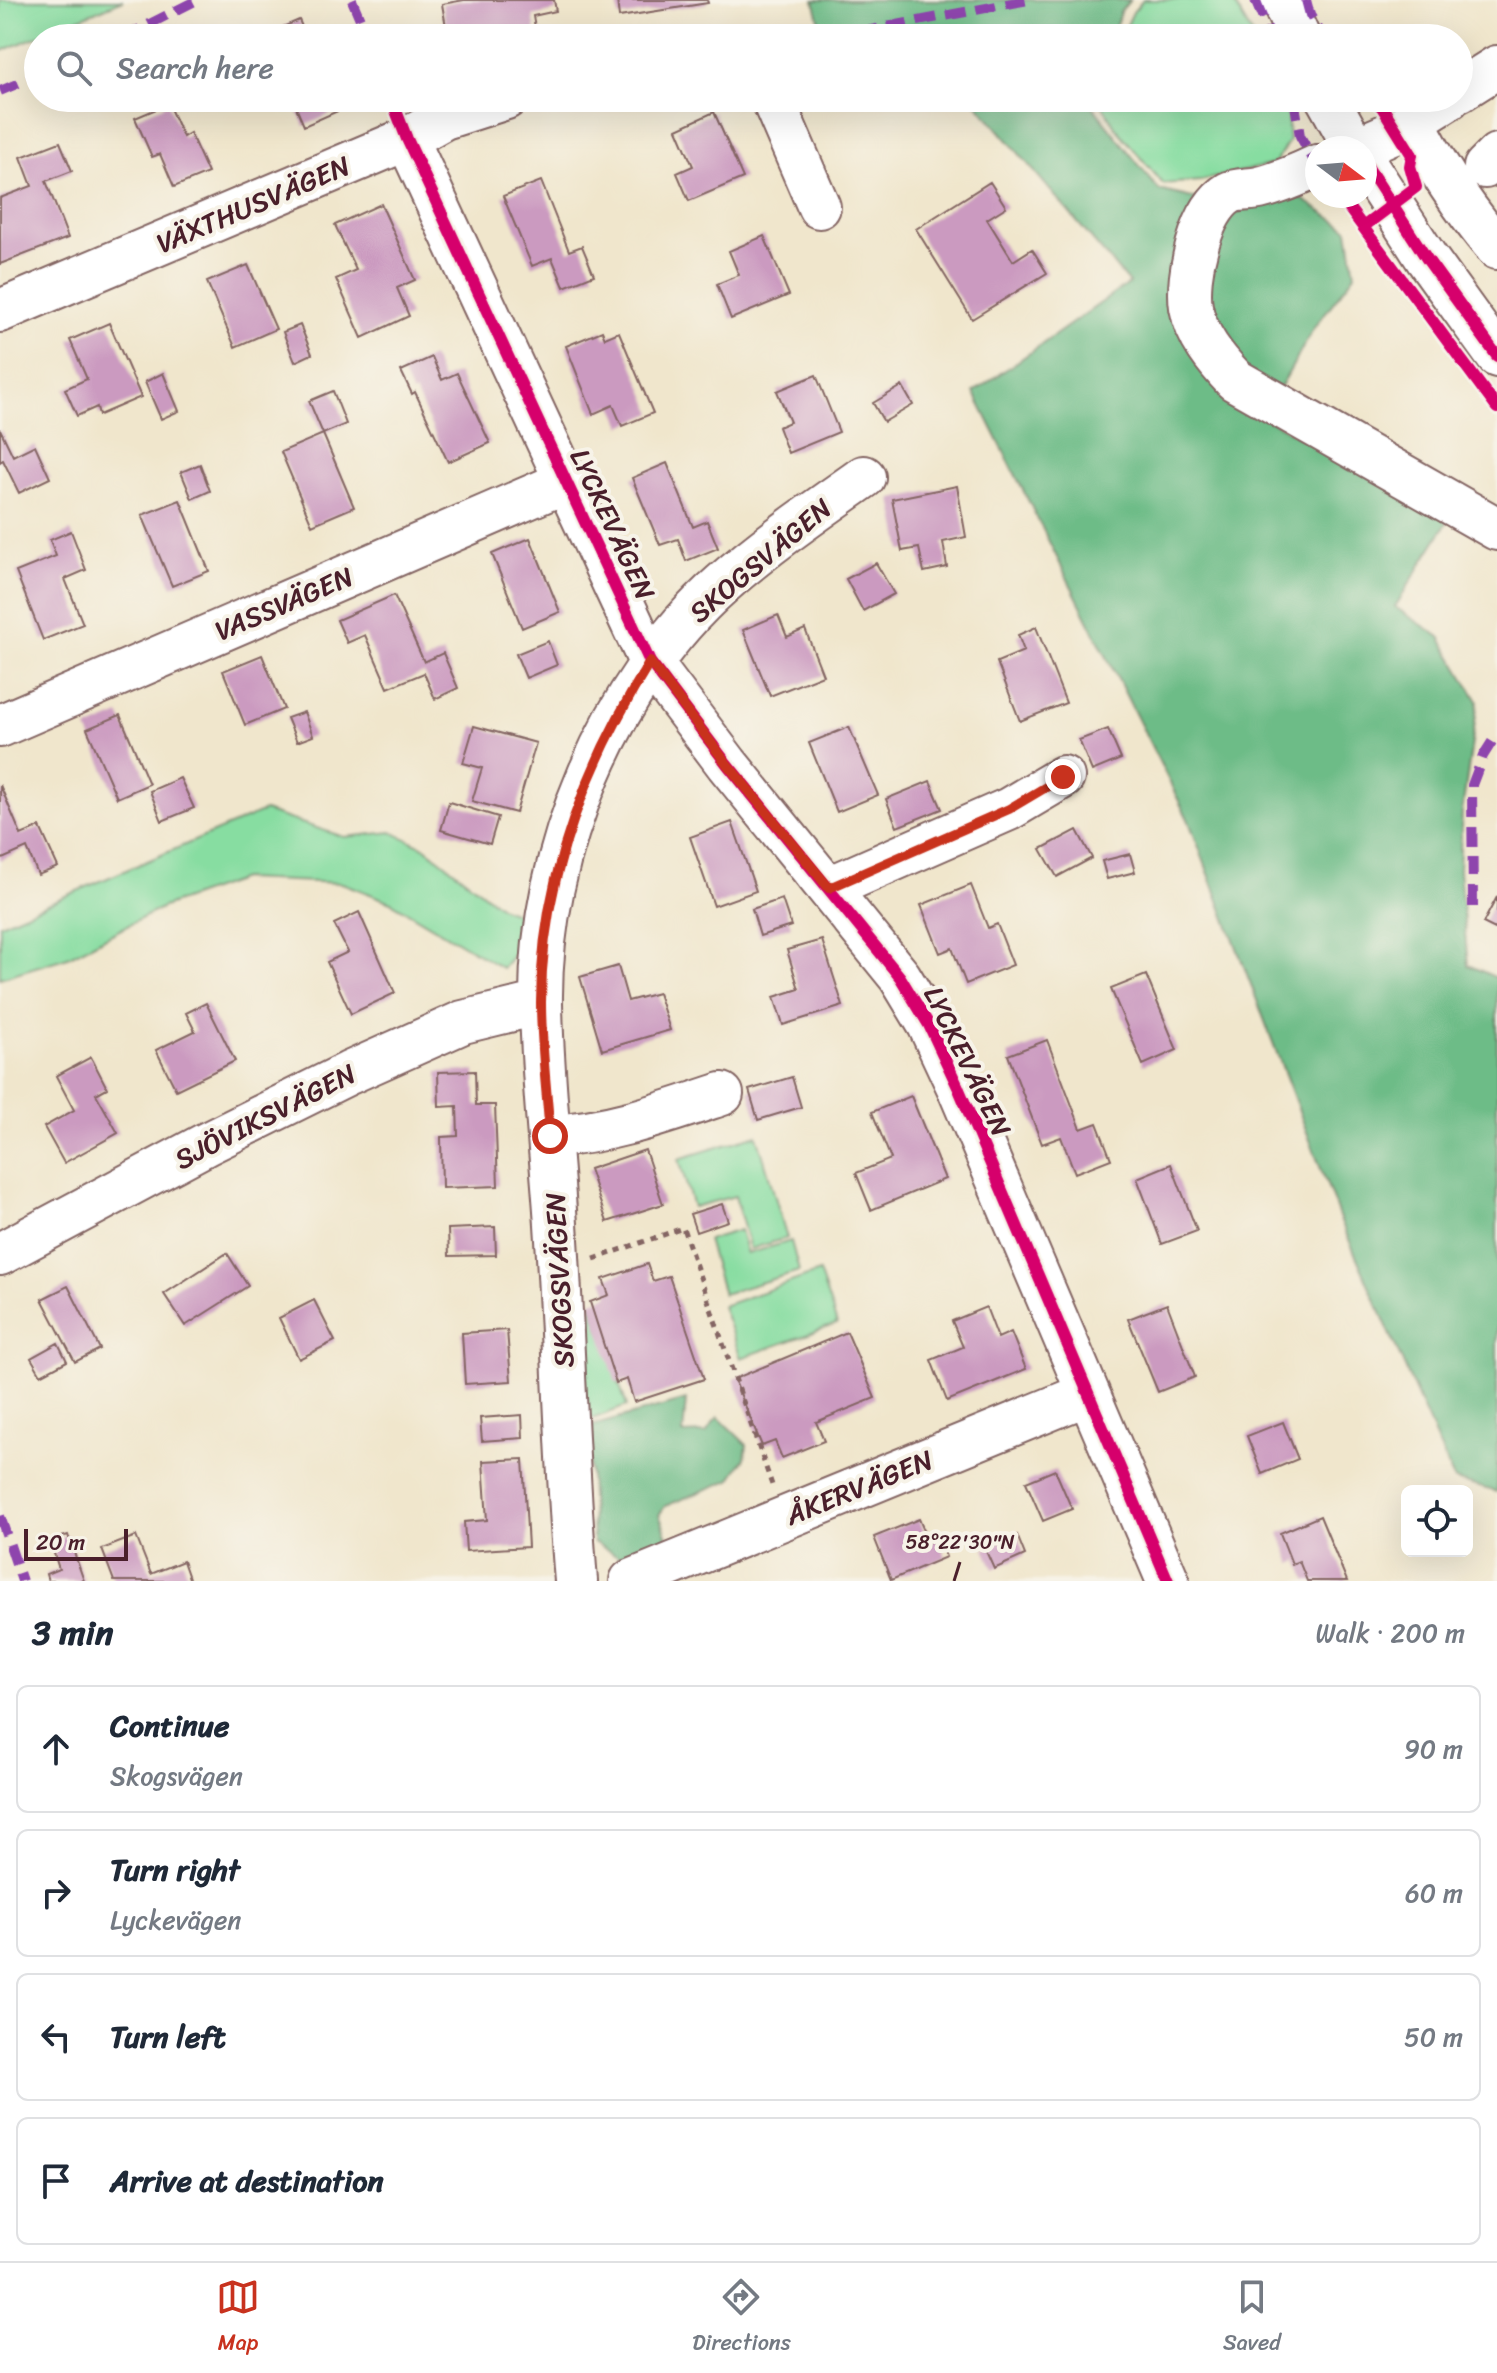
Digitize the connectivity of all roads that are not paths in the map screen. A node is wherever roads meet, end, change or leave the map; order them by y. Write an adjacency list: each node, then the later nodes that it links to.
1 (1282, 0): 2 (street)
2 (1293, 24)
3 (463, 112): 9 (street, VÄXTHUSVÄGEN)
4 (778, 112): 13 (street)
5 (1335, 112): 8 (street)
6 (1428, 112): 7 (street)
7 (1413, 120): 10 (street); 14 (street)
8 (1349, 136)
9 (407, 139): 15 (street, VÄXTHUSVÄGEN); 18 (street, LYCKEVÄGEN)
10 (1377, 139)
11 (1305, 172): 19 (street)
12 (1377, 182): 16 (street)
13 (819, 207)
14 (1497, 248)
15 (0, 311)
16 (1497, 356)
17 (864, 477): 20 (street, SKOGSVÄGEN)
18 (567, 481): 20 (street, LYCKEVÄGEN); 21 (street, VASSVÄGEN)
19 (1497, 529)
20 (650, 662): 23 (street, LYCKEVÄGEN); 24 (street, SKOGSVÄGEN)
21 (0, 726)
22 (1063, 777): 23 (street)
23 (829, 888): 28 (street, LYCKEVÄGEN)
24 (541, 1003): 26 (street, SKOGSVÄGEN); 27 (street, SJÖVIKSVÄGEN)
25 (722, 1094): 26 (street)
26 (550, 1136): 29 (street, SKOGSVÄGEN)
27 (0, 1254)
28 (1087, 1394): 30 (street, ÅKERVÄGEN); 31 (street, LYCKEVÄGEN)
29 (576, 1581)
30 (631, 1581)
31 (1168, 1581)

